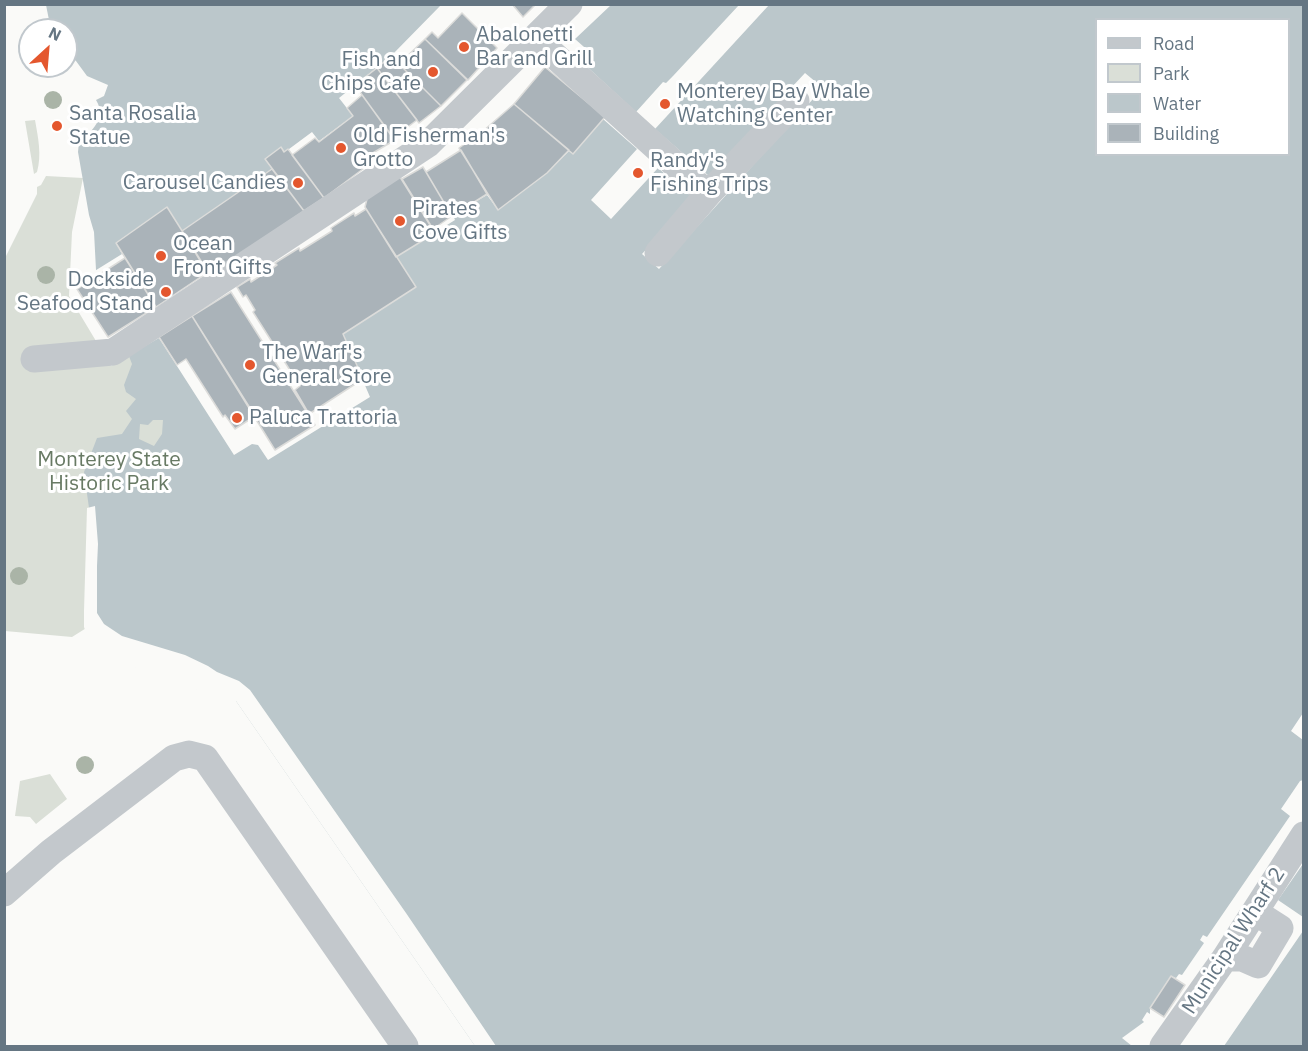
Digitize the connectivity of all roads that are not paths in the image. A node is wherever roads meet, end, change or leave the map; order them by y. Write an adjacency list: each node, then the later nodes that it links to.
1 (569, 4): 2 (street)
2 (535, 38): 4 (street); 6 (street)
3 (796, 101): 4 (street)
4 (708, 194): 5 (street)
5 (658, 253)
6 (34, 359)
7 (1304, 835): 10 (street, Municipal Wharf 2)
8 (4, 893): 9 (street)
9 (405, 1047)
10 (1163, 1047)

